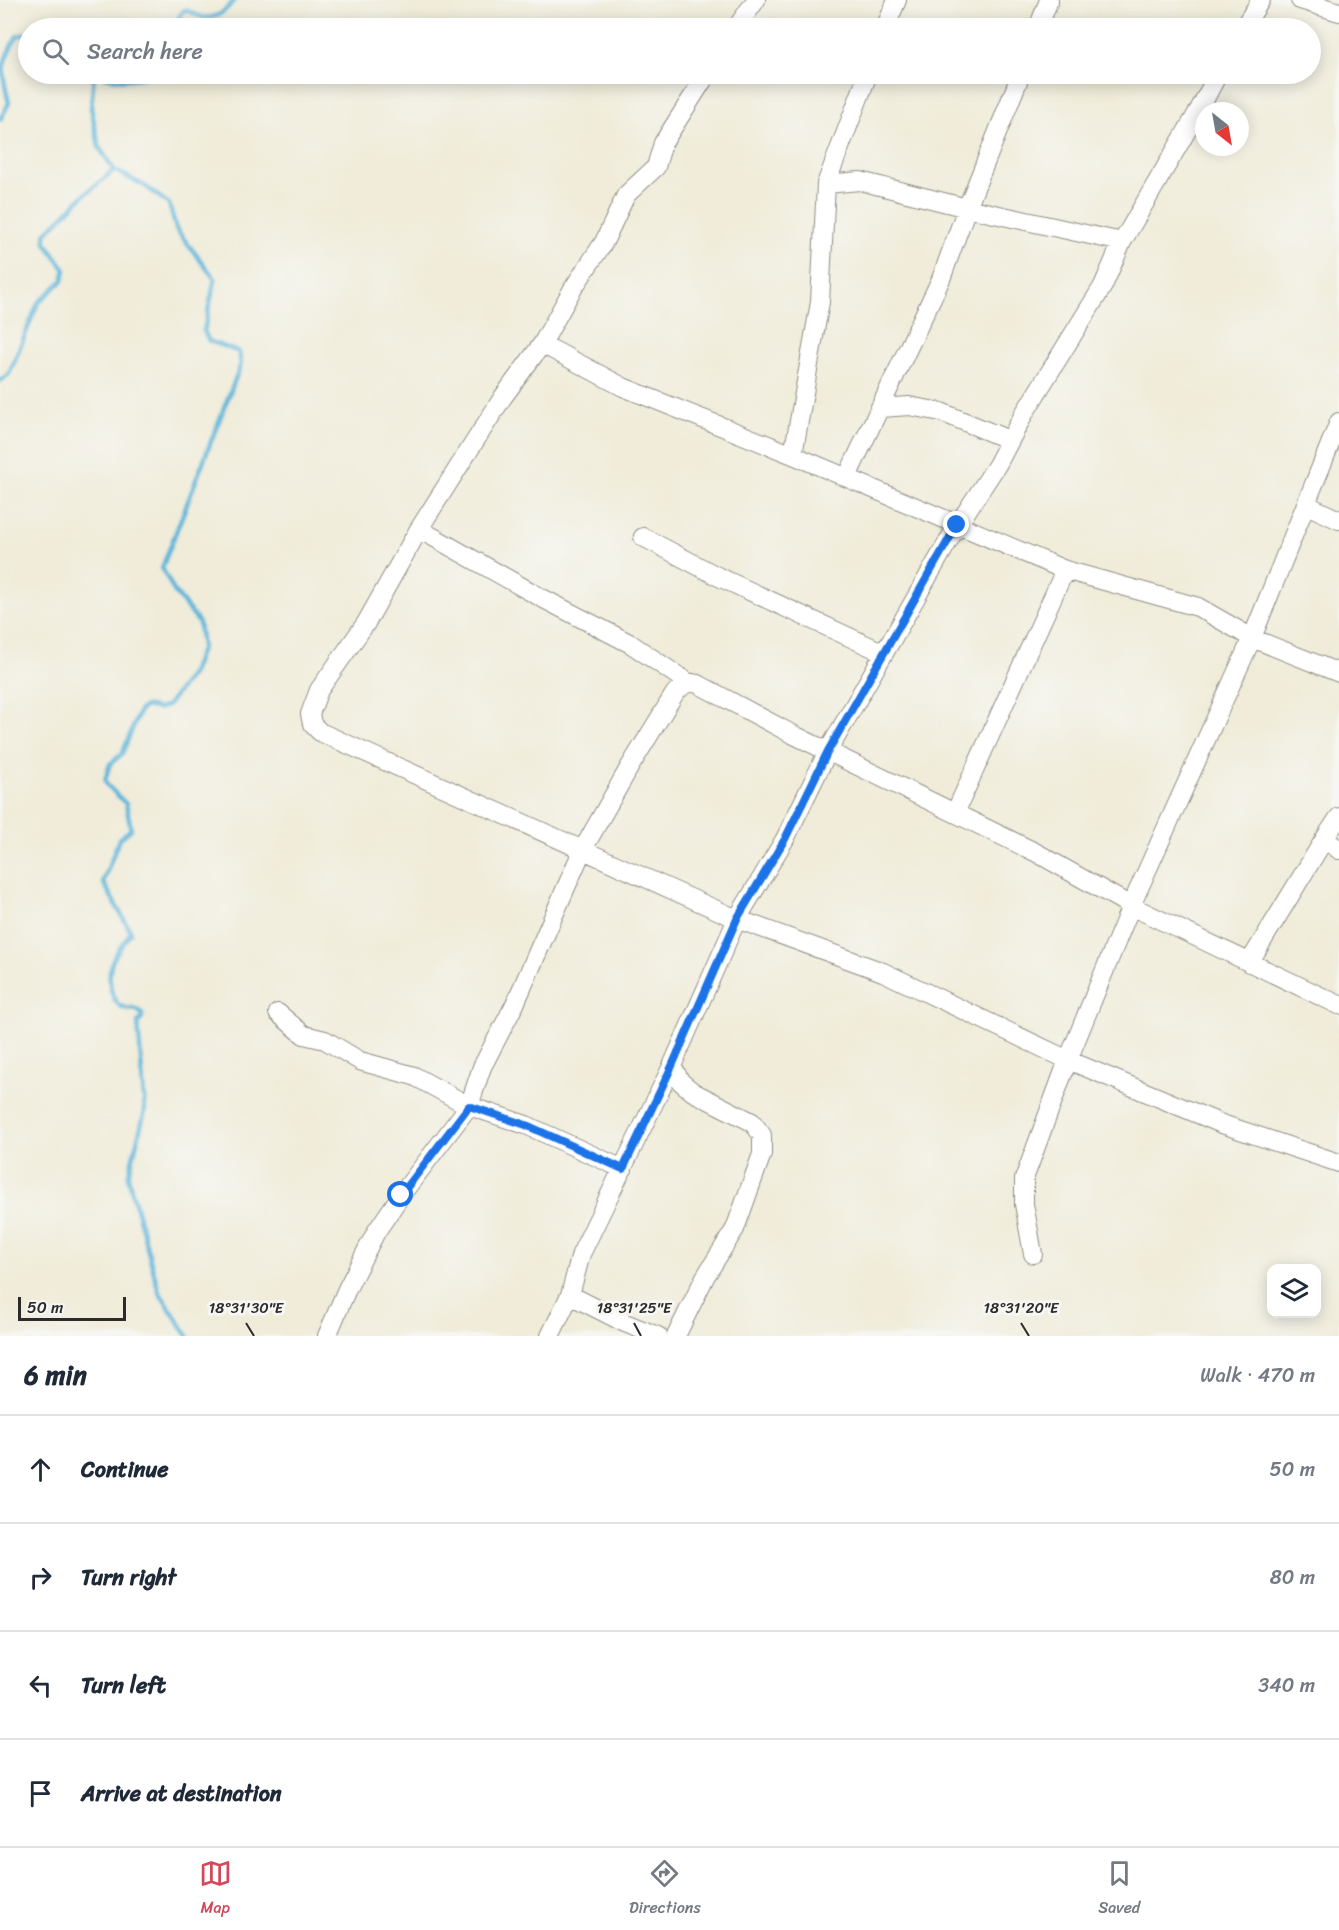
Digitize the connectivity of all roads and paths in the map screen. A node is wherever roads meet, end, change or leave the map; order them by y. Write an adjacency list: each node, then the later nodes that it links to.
1 (756, 0): 7 (street)
2 (897, 0): 8 (street)
3 (1049, 0): 9 (street)
4 (1261, 0): 10 (street)
5 (1300, 0): 6 (street)
6 (1339, 12)
7 (743, 18)
8 (889, 18)
9 (1042, 18)
10 (1249, 18)
11 (700, 84): 18 (street)
12 (863, 84): 15 (street)
13 (1017, 84): 16 (street)
14 (1213, 84): 17 (street)
15 (826, 184): 16 (street); 22 (street)
16 (967, 208): 17 (street); 19 (street)
17 (1122, 242): 21 (street)
18 (542, 344): 22 (street); 27 (street)
19 (881, 408): 21 (street); 23 (street)
20 (1339, 423): 24 (street)
21 (1009, 440): 26 (street)
22 (793, 455): 23 (street)
23 (847, 477): 26 (street)
24 (1307, 505): 25 (street); 30 (street)
25 (1339, 520)
26 (957, 525): 29 (street); 31 (street)
27 (418, 529): 33 (street); 39 (street)
28 (643, 537): 31 (street)
29 (1065, 570): 30 (street); 35 (street)
30 (1252, 638): 32 (street); 40 (street)
31 (884, 653): 34 (street)
32 (1339, 672)
33 (687, 682): 34 (street); 39 (street)
34 (828, 751): 35 (street); 41 (street)
35 (955, 813): 40 (street)
36 (1339, 817): 37 (street)
37 (1327, 835): 38 (street); 42 (street)
38 (1339, 850)
39 (582, 851): 41 (street); 47 (street)
40 (1131, 906): 42 (street); 45 (street)
41 (737, 919): 45 (street); 46 (street)
42 (1249, 963): 43 (street)
43 (1339, 1005)
44 (278, 1013): 47 (street)
45 (1068, 1060): 48 (street); 50 (street)
46 (672, 1066): 49 (street); 55 (street)
47 (469, 1106): 49 (street); 52 (street)
48 (1339, 1163)
49 (623, 1169): 51 (street)
50 (1033, 1254)
51 (570, 1295): 53 (street); 54 (street)
52 (327, 1336)
53 (550, 1336)
54 (658, 1336)
55 (676, 1336)

